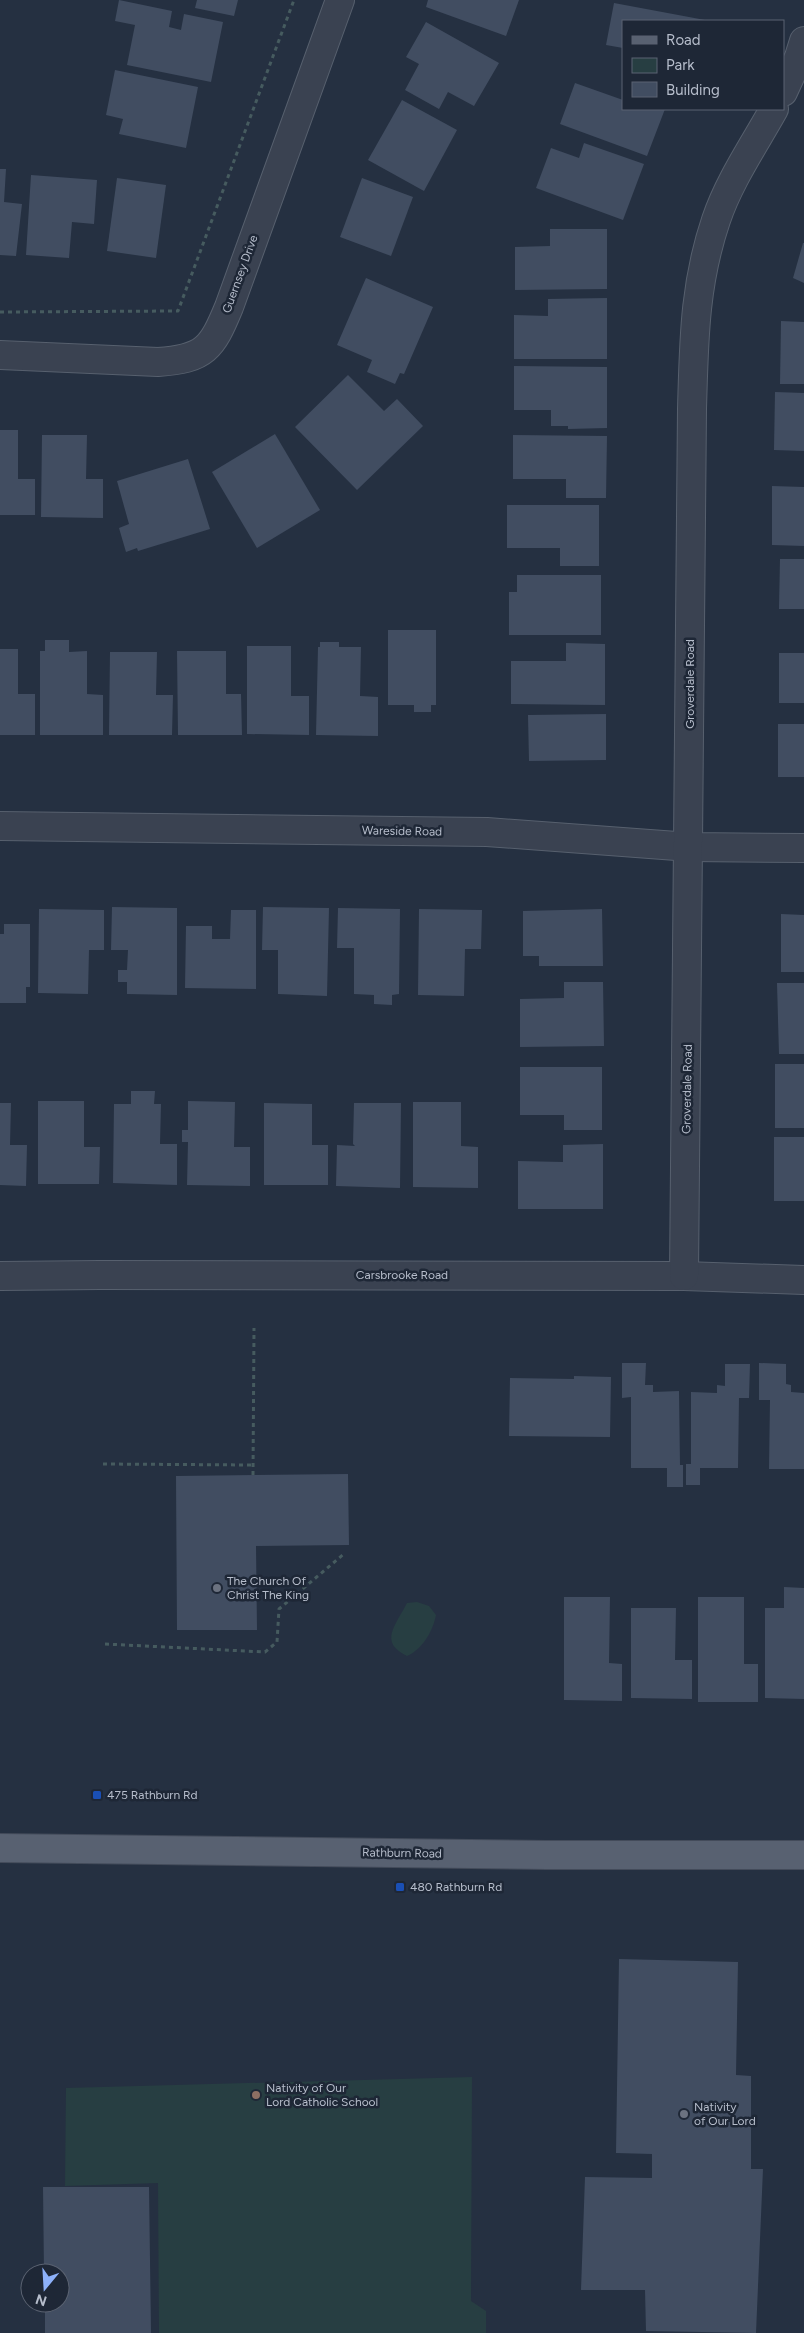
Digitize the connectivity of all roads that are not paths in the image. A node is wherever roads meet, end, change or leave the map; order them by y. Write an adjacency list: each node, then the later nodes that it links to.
1 (340, 0): 5 (street, Guernsey Drive)
2 (804, 41): 3 (street)
3 (784, 90)
4 (773, 110): 7 (street, Groverdale Road)
5 (0, 355)
6 (0, 826): 7 (street, Wareside Road)
7 (690, 847): 8 (street, Wareside Road); 10 (street, Groverdale Road)
8 (804, 848)
9 (0, 1276): 10 (street, Carsbrooke Road)
10 (684, 1276): 11 (street, Carsbrooke Road)
11 (804, 1280)
12 (0, 1848): 13 (main road, Rathburn Road)
13 (804, 1855)

